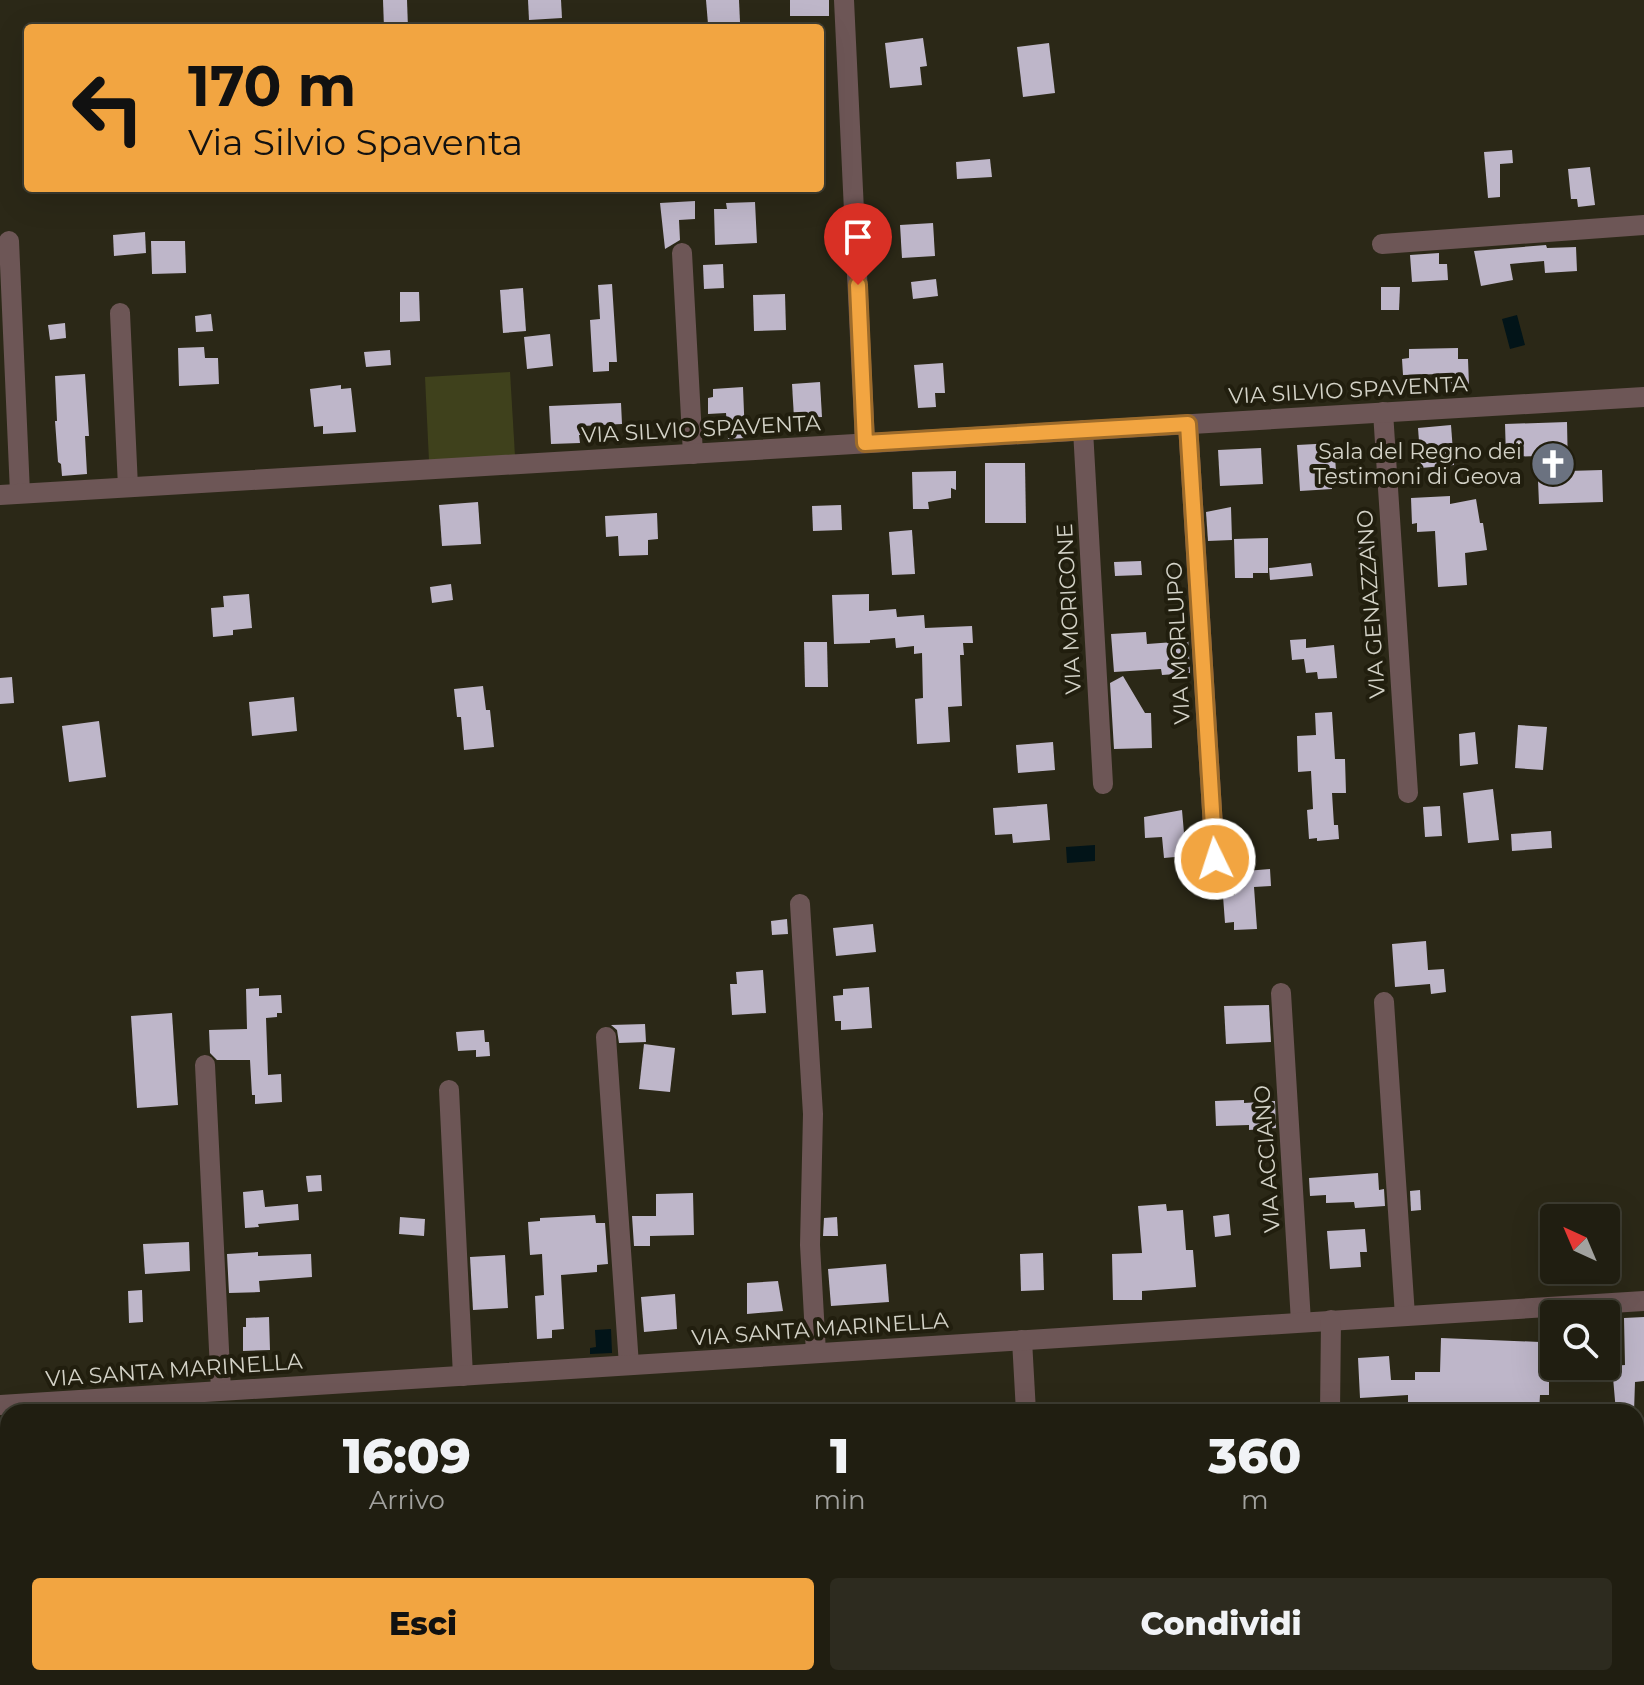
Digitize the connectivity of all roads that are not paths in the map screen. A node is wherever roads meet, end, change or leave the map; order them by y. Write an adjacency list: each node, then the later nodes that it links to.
1 (844, 0): 11 (street)
2 (1644, 225): 4 (street)
3 (9, 241): 14 (street)
4 (1382, 244)
5 (682, 253): 12 (street)
6 (120, 313): 13 (street)
7 (1644, 397): 8 (street, VIA SILVIO SPAVENTA)
8 (1383, 412): 9 (street, VIA SILVIO SPAVENTA); 16 (street, VIA GENAZZANO)
9 (1188, 424): 10 (street, VIA SILVIO SPAVENTA); 17 (street, VIA MORLUPO)
10 (1083, 430): 11 (street, VIA SILVIO SPAVENTA); 15 (street, VIA MORICONE)
11 (865, 443): 12 (street, VIA SILVIO SPAVENTA)
12 (693, 454): 13 (street, VIA SILVIO SPAVENTA)
13 (128, 487): 14 (street, VIA SILVIO SPAVENTA)
14 (10, 494)
15 (1103, 784)
16 (1408, 793)
17 (1215, 859)
18 (800, 904): 29 (street)
19 (1281, 993): 27 (street, VIA ACCIANO)
20 (1384, 1002): 25 (street)
21 (606, 1037): 30 (street)
22 (205, 1065): 32 (street)
23 (449, 1090): 31 (street)
24 (1644, 1301): 25 (street, VIA SANTA MARINELLA)
25 (1405, 1316): 26 (street, VIA SANTA MARINELLA)
26 (1331, 1320): 27 (street, VIA SANTA MARINELLA); 35 (street)
27 (1301, 1322): 28 (street, VIA SANTA MARINELLA)
28 (1022, 1340): 29 (street, VIA SANTA MARINELLA); 34 (street)
29 (816, 1353): 30 (street, VIA SANTA MARINELLA)
30 (629, 1365): 31 (street, VIA SANTA MARINELLA)
31 (463, 1376): 32 (street, VIA SANTA MARINELLA)
32 (221, 1390): 33 (street, VIA SANTA MARINELLA)
33 (15, 1404)
34 (1026, 1404)
35 (1330, 1404)

